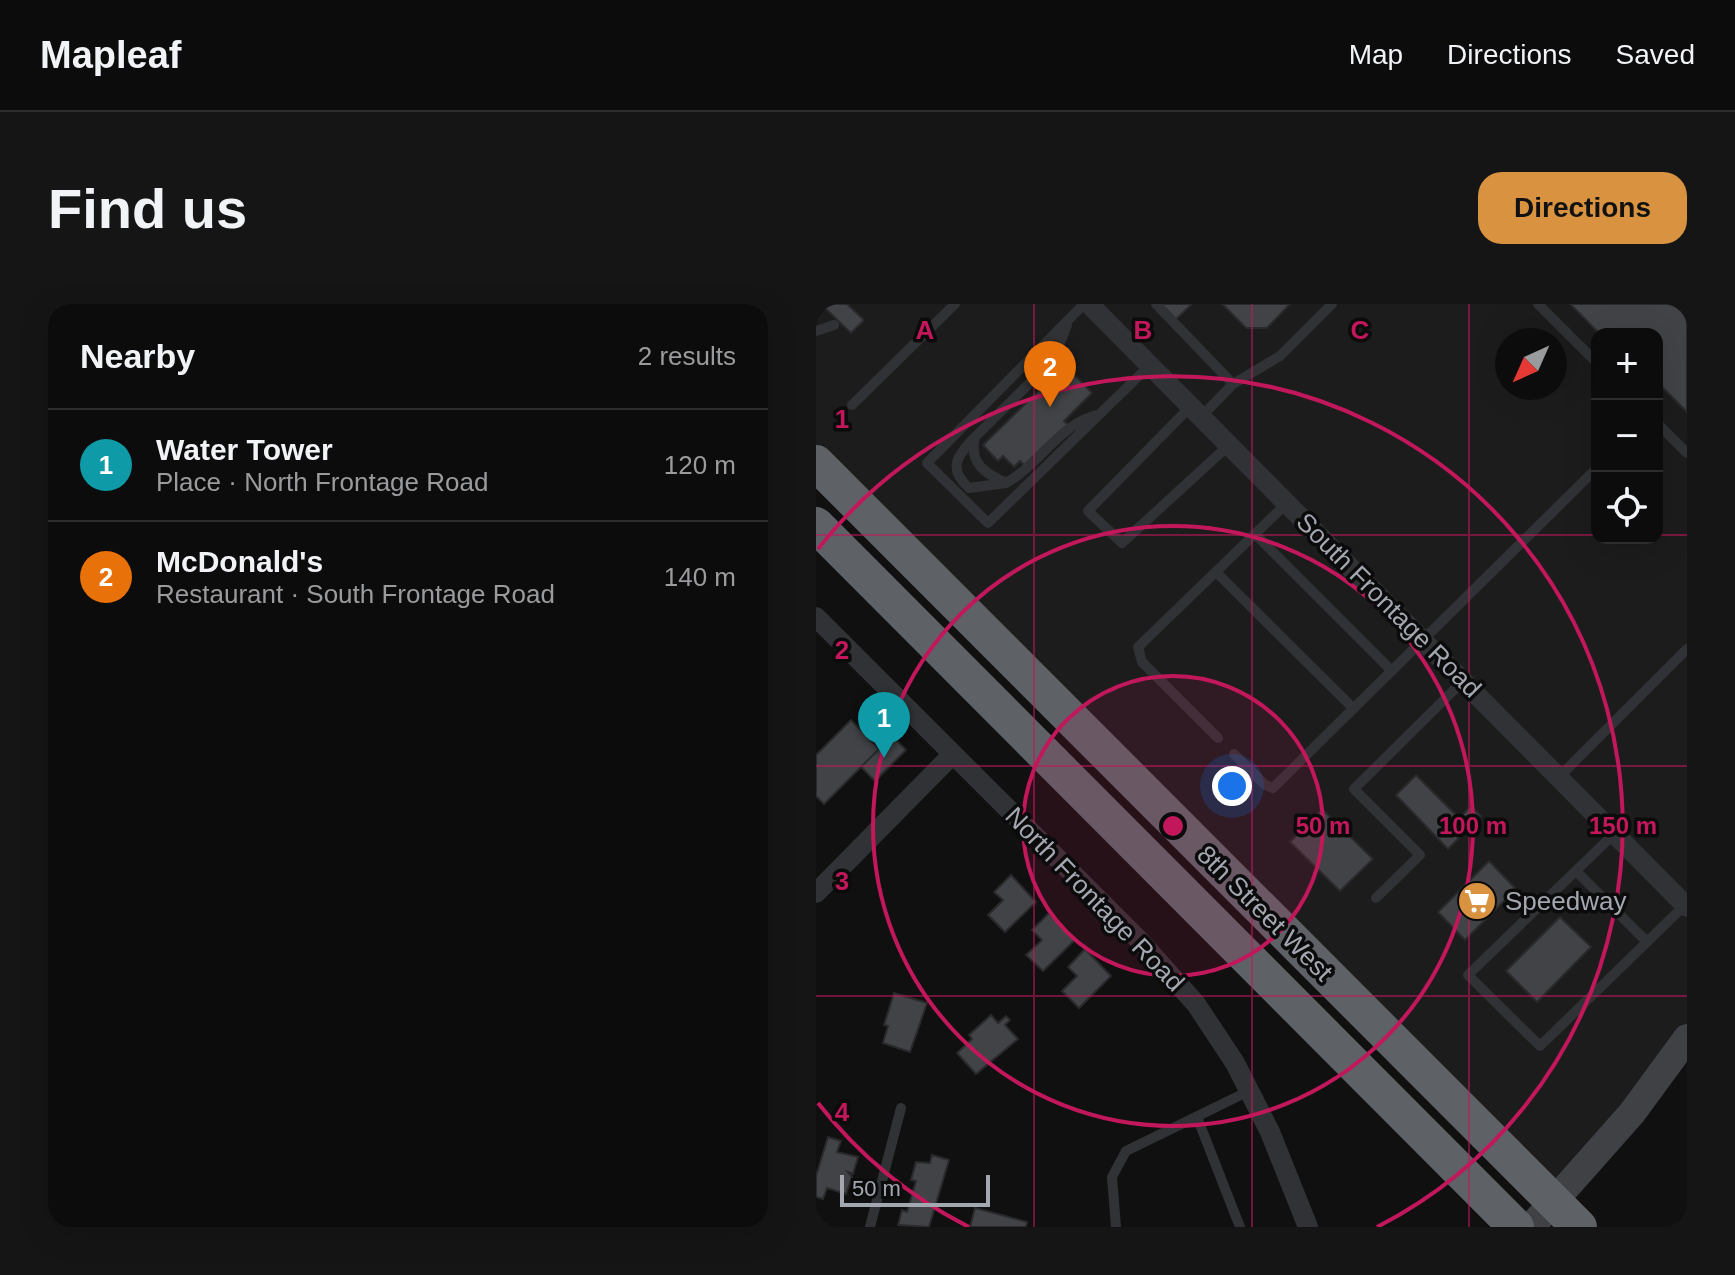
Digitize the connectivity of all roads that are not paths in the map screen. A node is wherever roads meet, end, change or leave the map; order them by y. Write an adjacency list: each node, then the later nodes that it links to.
1 (955, 304): 12 (lane)
2 (1087, 304): 6 (lane); 10 (street, South Frontage Road)
3 (1156, 304): 11 (lane)
4 (1332, 304): 11 (lane)
5 (1538, 304): 9 (lane)
6 (1069, 320): 14 (lane); 16 (lane)
7 (834, 325): 8 (lane)
8 (816, 331)
9 (1591, 357)
10 (1150, 365): 13 (street, South Frontage Road); 14 (lane)
11 (1233, 384): 13 (lane)
12 (852, 405)
13 (1196, 412): 17 (street, South Frontage Road); 17 (lane)
14 (1098, 415): 21 (lane)
15 (1663, 429): 18 (lane)
16 (975, 437): 21 (lane); 21 (lane)
17 (1229, 445): 22 (street, South Frontage Road)
18 (1687, 453)
19 (816, 463): 46 (highway, 8th Street West)
20 (1593, 472): 27 (lane)
21 (1006, 483)
22 (1287, 503): 24 (lane); 27 (street, South Frontage Road)
23 (816, 525): 51 (highway, 8th Street West)
24 (1255, 534): 25 (lane); 29 (lane)
25 (1216, 572): 31 (lane); 32 (lane)
26 (817, 621): 33 (street, North Frontage Road)
27 (1424, 641): 29 (lane); 30 (street, South Frontage Road)
28 (1687, 649): 35 (lane)
29 (1392, 671): 31 (lane)
30 (1463, 681): 35 (street, South Frontage Road); 39 (lane)
31 (1354, 709): 34 (lane)
32 (1218, 738)
33 (953, 754): 38 (street); 43 (street, North Frontage Road)
34 (1234, 754)
35 (1559, 777): 36 (street, South Frontage Road)
36 (1615, 833): 37 (lane); 40 (street, South Frontage Road)
37 (1576, 871): 41 (lane); 41 (lane)
38 (816, 893)
39 (1376, 898)
40 (1686, 906): 41 (lane)
41 (1647, 942)
42 (1687, 1038): 46 (street)
43 (1249, 1091): 45 (lane); 50 (street, North Frontage Road)
44 (901, 1108): 47 (lane)
45 (1197, 1117): 48 (lane); 49 (lane)
46 (1542, 1214): 52 (highway, 8th Street West)
47 (870, 1227)
48 (1116, 1227)
49 (1240, 1227)
50 (1308, 1227)
51 (1516, 1227)
52 (1579, 1227)

